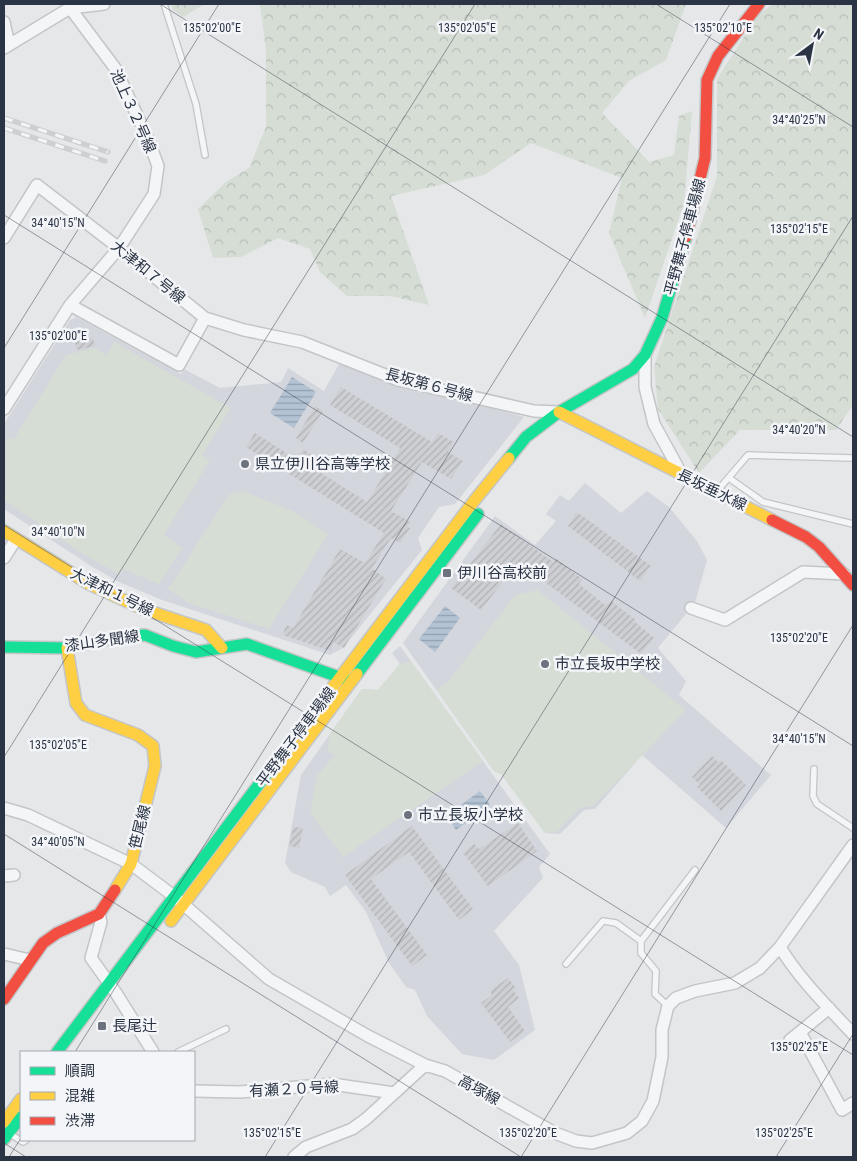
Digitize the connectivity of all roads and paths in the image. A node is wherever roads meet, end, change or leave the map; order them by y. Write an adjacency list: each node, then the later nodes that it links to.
1 (104, 4): 4 (street)
2 (164, 4): 7 (lane)
3 (759, 4): 13 (main road, 平野舞子停車場線)
4 (69, 6): 6 (street); 9 (street, 池上３２号線)
5 (4, 22): 6 (street)
6 (6, 46)
7 (205, 155)
8 (4, 238): 9 (street, 大津和７号線)
9 (119, 248): 10 (street, 池上３２号線); 11 (street, 大津和７号線)
10 (70, 304): 11 (street); 14 (street, 池上３２号線)
11 (205, 318): 12 (street, 大津和７号線)
12 (302, 342): 15 (street, 長坂第６号線)
13 (645, 355): 15 (main road, 平野舞子停車場線); 18 (street)
14 (4, 409)
15 (559, 412): 16 (main road, 平野舞子停車場線); 18 (main road, 長坂垂水線)
16 (539, 426): 31 (main road, 平野舞子停車場線); 32 (main road, 平野舞子停車場線)
17 (853, 458): 19 (lane)
18 (683, 476): 20 (main road, 長坂垂水線)
19 (729, 478): 20 (lane); 21 (lane)
20 (717, 492): 25 (main road, 長坂垂水線)
21 (853, 524)
22 (4, 531): 23 (main road, 大津和１号線)
23 (16, 539): 24 (street); 30 (main road, 大津和１号線)
24 (4, 558)
25 (844, 574): 26 (main road, 長坂垂水線); 27 (street)
26 (853, 585)
27 (691, 608)
28 (4, 647): 29 (main road, 漆山多聞線)
29 (67, 648): 30 (main road, 漆山多聞線); 37 (main road, 笹尾線)
30 (222, 648): 31 (main road, 漆山多聞線)
31 (341, 678): 32 (main road, 漆山多聞線); 39 (main road, 平野舞子停車場線)
32 (353, 682): 39 (main road, 平野舞子停車場線)
33 (814, 769): 35 (lane)
34 (4, 808): 37 (street, 高塚線)
35 (853, 828)
36 (853, 845): 43 (street)
37 (130, 864): 39 (street, 高塚線); 40 (main road, 笹尾線)
38 (695, 870): 42 (lane)
39 (179, 901): 41 (main road, 平野舞子停車場線); 47 (main road, 平野舞子停車場線); 59 (street, 高塚線)
40 (99, 914): 45 (main road); 47 (street)
41 (167, 927)
42 (641, 942): 46 (lane); 49 (lane)
43 (780, 947): 49 (street); 50 (street)
44 (4, 954): 45 (street)
45 (30, 960): 48 (main road)
46 (566, 964)
47 (112, 994): 55 (main road, 平野舞子停車場線); 56 (main road, 平野舞子停車場線); 57 (street)
48 (4, 999)
49 (668, 1006): 59 (street, 高塚線)
50 (829, 1008): 52 (street); 53 (street)
51 (226, 1029): 58 (lane)
52 (800, 1032): 54 (street); 63 (street)
53 (853, 1034)
54 (790, 1040)
55 (59, 1051)
56 (72, 1051)
57 (152, 1051)
58 (180, 1051)
59 (425, 1066): 61 (street)
60 (195, 1091): 61 (street, 有瀬２０号線)
61 (394, 1093): 68 (street)
62 (20, 1100): 65 (main road)
63 (853, 1103)
64 (20, 1117): 66 (main road)
65 (4, 1122)
66 (5, 1134): 67 (lane)
67 (20, 1141)
68 (294, 1157)

